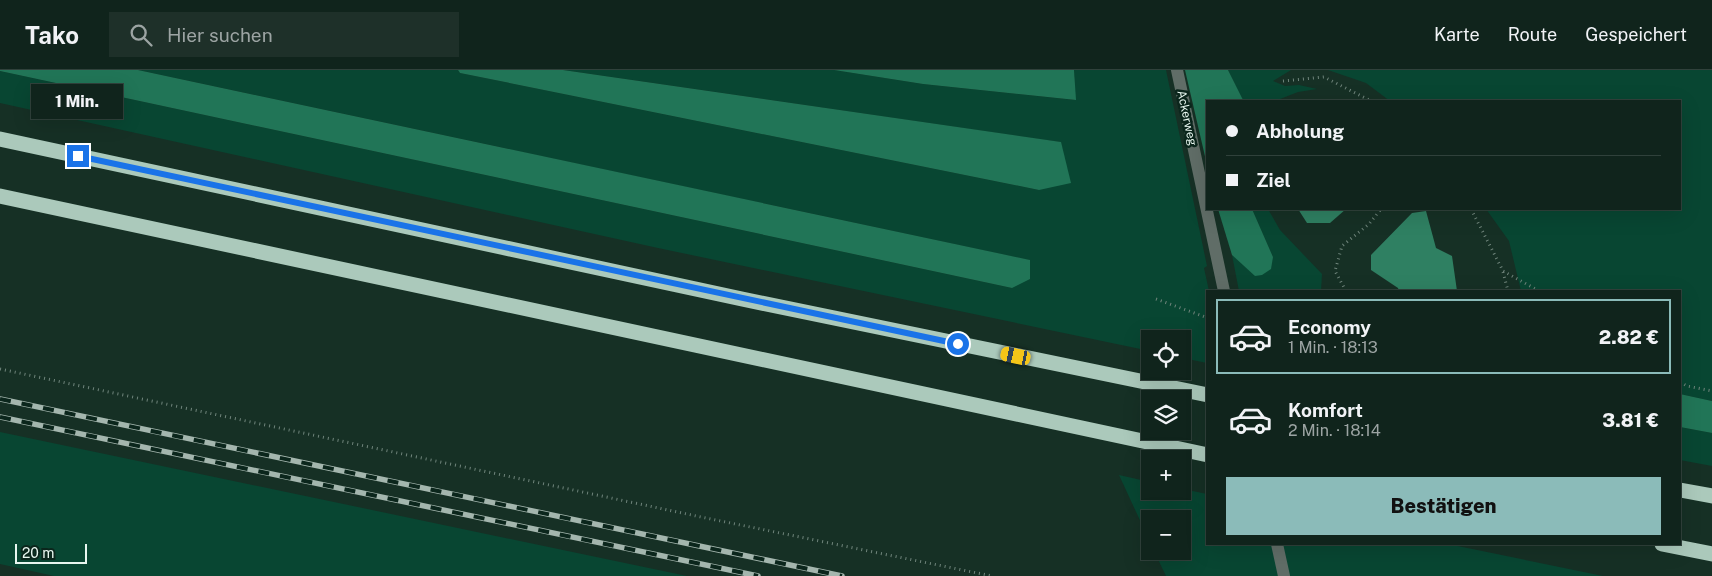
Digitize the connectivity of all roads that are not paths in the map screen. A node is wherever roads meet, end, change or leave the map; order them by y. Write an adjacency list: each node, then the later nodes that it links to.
1 (1177, 70): 4 (lane, Ackerweg)
2 (0, 139): 7 (highway)
3 (0, 196): 8 (highway)
4 (1206, 207)
5 (1207, 210): 6 (lane, Ackerweg)
6 (1223, 287)
7 (1206, 395)
8 (1206, 455)
9 (1681, 490): 10 (highway)
10 (1712, 496)
11 (1277, 545): 14 (lane)
12 (1667, 545): 13 (highway)
13 (1712, 554)
14 (1284, 576)

